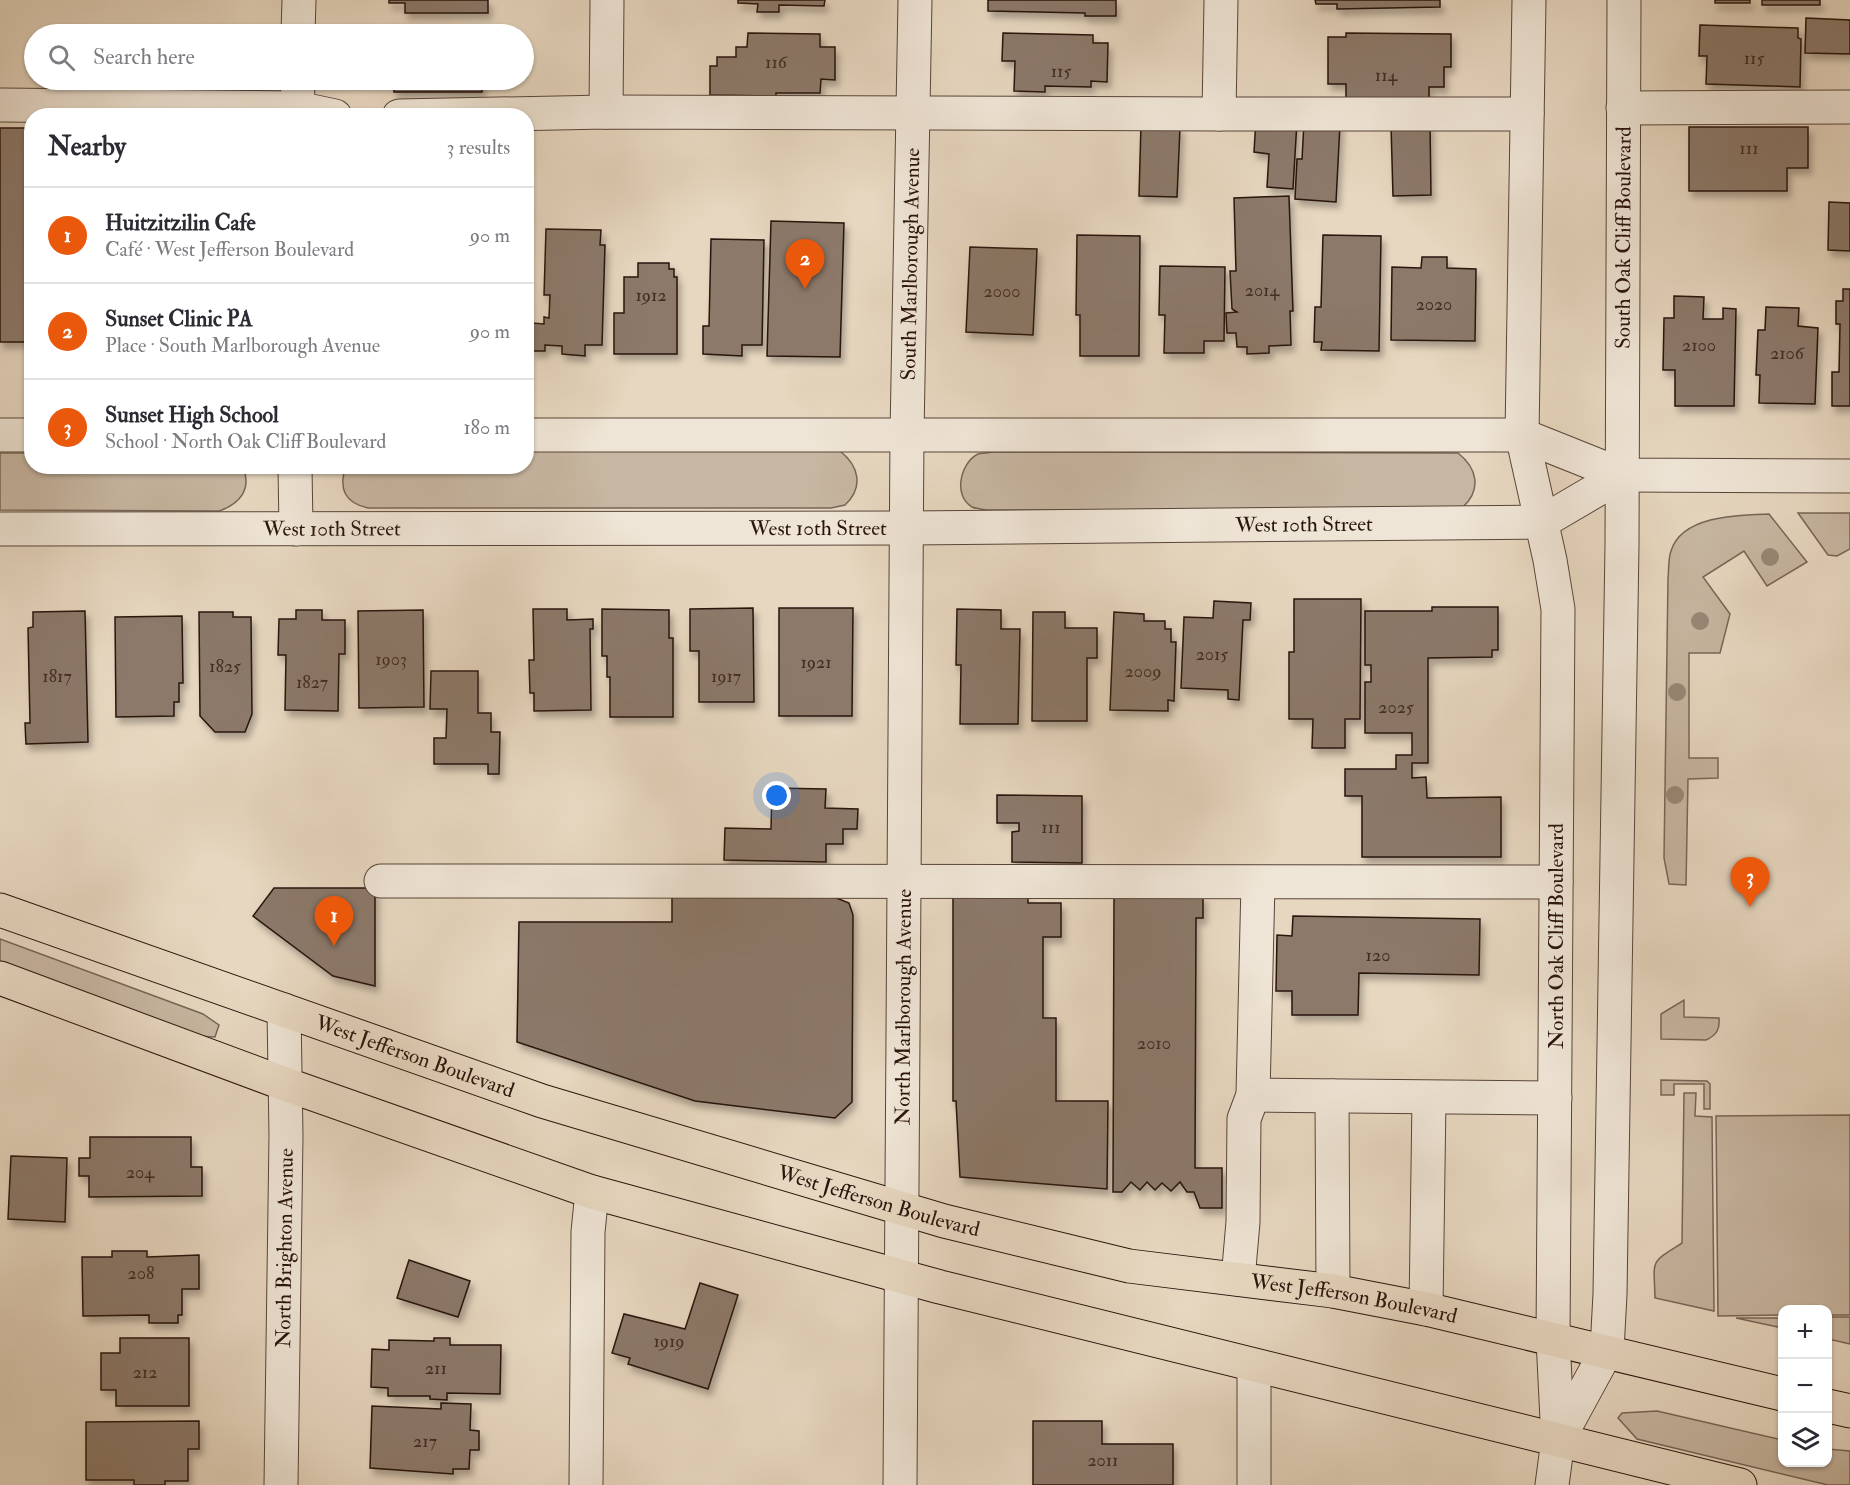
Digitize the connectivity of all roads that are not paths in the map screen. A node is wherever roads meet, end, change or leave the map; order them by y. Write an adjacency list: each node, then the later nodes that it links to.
1 (299, 0): 7 (street)
2 (607, 0): 13 (street)
3 (915, 0): 15 (street, South Marlborough Avenue)
4 (1221, 0): 16 (street)
5 (1529, 0): 17 (street)
6 (1624, 0): 12 (street, South Oak Cliff Boulevard)
7 (298, 24)
8 (297, 101): 9 (street); 11 (street)
9 (0, 105)
10 (1850, 107): 12 (street)
11 (314, 108)
12 (1623, 108): 24 (street, South Oak Cliff Boulevard)
13 (606, 112): 14 (street); 15 (street)
14 (534, 113)
15 (914, 114): 16 (street); 18 (street, South Marlborough Avenue)
16 (1219, 114): 17 (street)
17 (1527, 114): 22 (street)
18 (907, 434): 21 (street); 22 (street); 27 (street, South Marlborough Avenue)
19 (0, 435): 20 (street)
20 (24, 435)
21 (534, 435)
22 (1522, 435): 24 (street); 26 (street, North Oak Cliff Boulevard)
23 (295, 474): 29 (street)
24 (1622, 475): 25 (street); 26 (street, West 10th Street); 49 (street, North Oak Cliff Boulevard)
25 (1850, 477)
26 (1542, 522): 27 (street, West 10th Street); 32 (street, North Oak Cliff Boulevard)
27 (908, 528): 29 (street, West 10th Street); 31 (street, North Marlborough Avenue)
28 (0, 529): 29 (street, West 10th Street)
29 (296, 529)
30 (381, 881): 31 (street)
31 (905, 882): 33 (street); 43 (street, North Marlborough Avenue)
32 (1556, 882): 33 (street); 41 (street, North Oak Cliff Boulevard)
33 (1258, 883): 38 (street)
34 (0, 910): 36 (main road, West Jefferson Boulevard)
35 (2, 986): 37 (main road)
36 (284, 1010): 37 (street, North Brighton Avenue); 43 (main road, West Jefferson Boulevard)
37 (285, 1084): 42 (main road); 55 (street, North Brighton Avenue)
38 (1253, 1095): 39 (street); 45 (street)
39 (1332, 1096): 40 (street); 46 (street)
40 (1429, 1098): 41 (street); 47 (street)
41 (1555, 1098): 48 (street, North Oak Cliff Boulevard)
42 (592, 1192): 44 (main road); 56 (street)
43 (903, 1207): 44 (street, North Marlborough Avenue); 45 (main road, West Jefferson Boulevard)
44 (902, 1276): 50 (main road); 57 (street, North Marlborough Avenue)
45 (1239, 1279): 46 (main road, West Jefferson Boulevard)
46 (1333, 1291): 47 (main road, West Jefferson Boulevard)
47 (1426, 1309): 48 (main road, West Jefferson Boulevard)
48 (1553, 1339): 49 (main road, West Jefferson Boulevard); 54 (street, North Oak Cliff Boulevard)
49 (1607, 1350): 51 (main road, West Jefferson Boulevard); 54 (street, North Oak Cliff Boulevard)
50 (1254, 1366): 54 (main road); 58 (street)
51 (1778, 1393)
52 (1832, 1407): 53 (main road)
53 (1850, 1411)
54 (1558, 1440): 59 (street, North Oak Cliff Boulevard); 60 (main road)
55 (280, 1485)
56 (586, 1485)
57 (900, 1485)
58 (1254, 1485)
59 (1552, 1485)
60 (1740, 1485)

